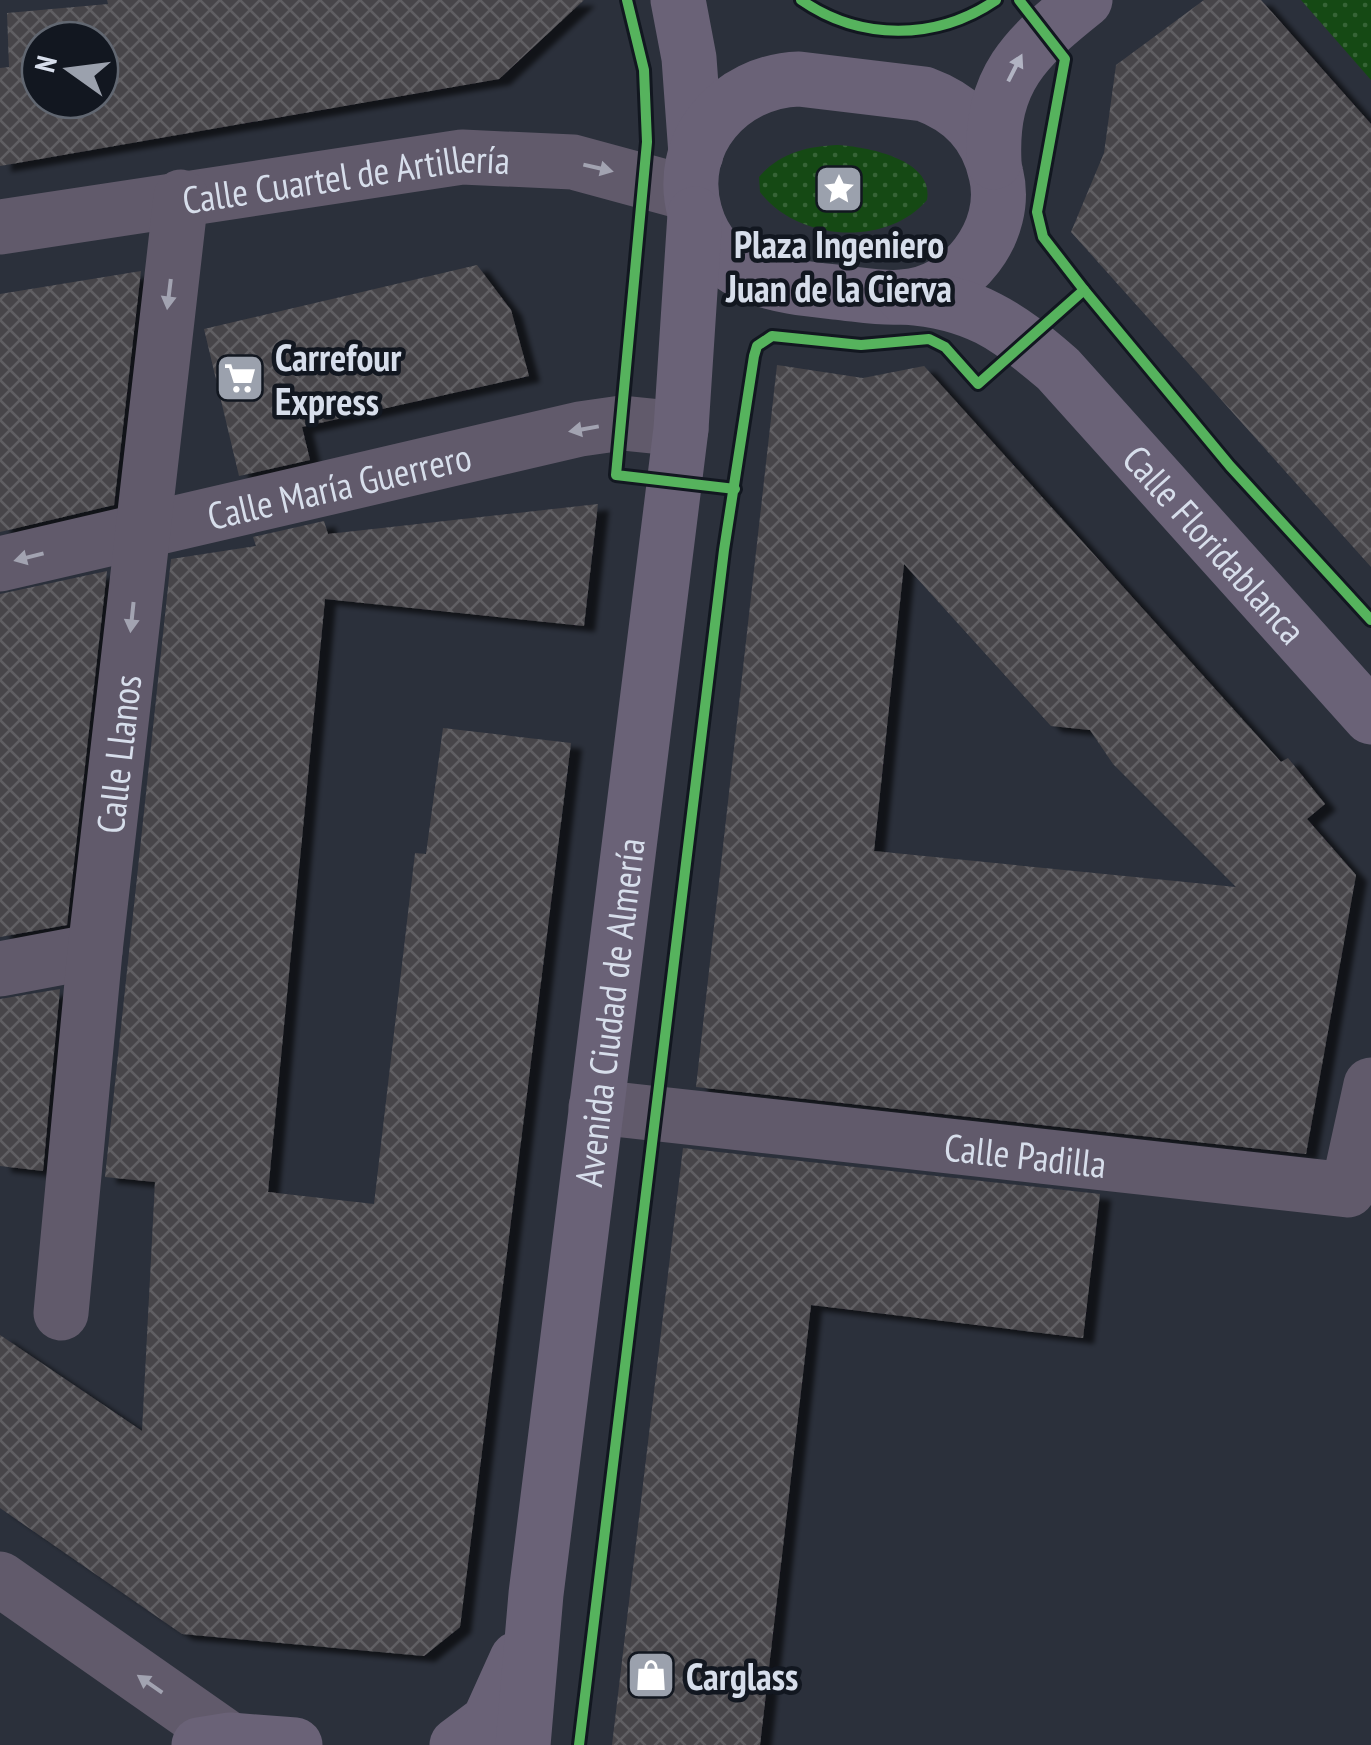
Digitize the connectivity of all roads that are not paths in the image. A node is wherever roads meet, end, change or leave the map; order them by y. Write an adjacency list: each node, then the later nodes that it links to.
1 (678, 0): 3 (main road)
2 (1085, 0): 4 (main road, one-way to 2)
3 (694, 188): 4 (main road); 5 (street, Calle Cuartel de Artillería, one-way to 3); 7 (main road); 10 (main road, Avenida Ciudad de Almería)
4 (995, 188): 8 (main road); 9 (main road, Calle Floridablanca)
5 (181, 197): 6 (street, Calle Cuartel de Artillería); 11 (street, Calle Llanos, one-way to 11)
6 (0, 227)
7 (764, 283): 8 (main road); 10 (main road, Avenida Ciudad de Almería)
8 (905, 297): 9 (main road, Calle Floridablanca)
9 (1058, 369): 13 (main road, Calle Floridablanca)
10 (680, 429): 11 (street, Calle María Guerrero, one-way to 11); 17 (main road, Avenida Ciudad de Almería)
11 (142, 530): 12 (street, Calle María Guerrero, one-way to 12); 14 (street, Calle Llanos, one-way to 14)
12 (0, 564)
13 (1371, 716)
14 (96, 952): 15 (street); 18 (street, Calle Llanos)
15 (0, 970)
16 (1371, 1085): 17 (street, Calle Padilla)
17 (596, 1107): 20 (main road, Avenida Ciudad de Almería)
18 (61, 1313)
19 (0, 1579): 21 (street, one-way to 19)
20 (536, 1594): 23 (main road, Avenida Ciudad de Almería); 24 (main road, Avenida Ciudad de Almería)
21 (215, 1742): 22 (main road)
22 (295, 1745)
23 (457, 1745)
24 (523, 1745)

